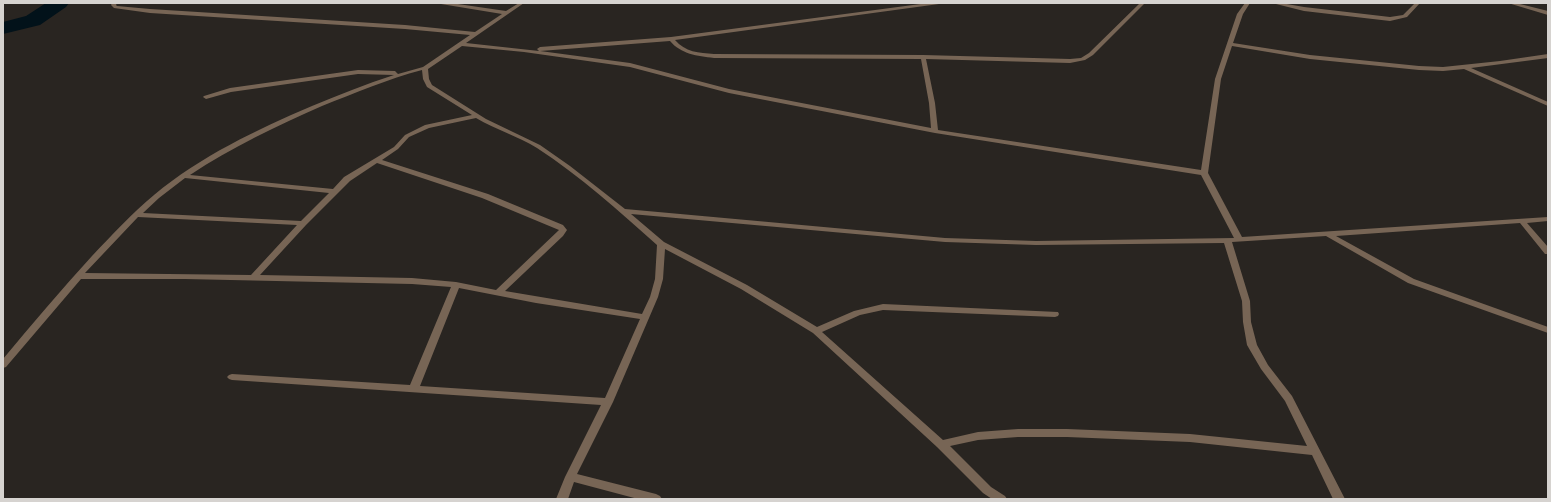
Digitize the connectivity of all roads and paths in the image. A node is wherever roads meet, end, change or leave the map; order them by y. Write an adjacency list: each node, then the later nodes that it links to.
1 (115, 3): 12 (street)
2 (441, 3): 10 (street)
3 (522, 3): 10 (street)
4 (939, 3): 13 (street)
5 (1143, 3): 18 (street)
6 (1248, 3): 15 (street)
7 (1274, 3): 8 (street)
8 (1418, 3)
9 (1510, 3): 11 (street)
10 (507, 13): 12 (street)
11 (1548, 13)
12 (475, 34): 14 (street)
13 (671, 39): 16 (street); 18 (street)
14 (460, 44): 16 (street); 20 (street)
15 (1230, 44): 19 (street); 27 (street)
16 (524, 50): 25 (street)
17 (1548, 56): 19 (street)
18 (924, 57): 25 (street)
19 (1464, 67): 23 (street)
20 (425, 68): 21 (street); 24 (street)
21 (400, 73): 22 (street); 28 (street)
22 (206, 97)
23 (1548, 104)
24 (477, 116): 26 (street); 30 (street)
25 (935, 131): 27 (street)
26 (376, 160): 29 (street); 43 (street)
27 (1204, 173): 37 (street)
28 (184, 176): 29 (street); 31 (street)
29 (336, 191): 34 (street)
30 (623, 211): 36 (street); 38 (street)
31 (137, 214): 34 (street); 40 (street)
32 (1548, 219): 33 (street)
33 (1522, 220): 35 (street); 39 (street)
34 (303, 223): 41 (street)
35 (1327, 234): 37 (street); 46 (street)
36 (1227, 240): 37 (street); 53 (street)
37 (1239, 240)
38 (661, 244): 45 (street); 47 (street)
39 (1548, 252)
40 (78, 276): 41 (street); 48 (street)
41 (253, 278): 42 (street)
42 (456, 285): 43 (street); 50 (street)
43 (498, 293): 45 (street)
44 (1055, 314): 47 (street)
45 (645, 317): 51 (street)
46 (1548, 330)
47 (816, 331): 52 (street)
48 (3, 364)
49 (232, 377): 50 (street)
50 (413, 390): 51 (street)
51 (608, 402): 54 (street)
52 (941, 444): 53 (street); 55 (street)
53 (1316, 451): 59 (street)
54 (570, 477): 56 (street); 57 (street)
55 (987, 494): 58 (street)
56 (562, 499)
57 (656, 499)
58 (1000, 499)
59 (1339, 499)

